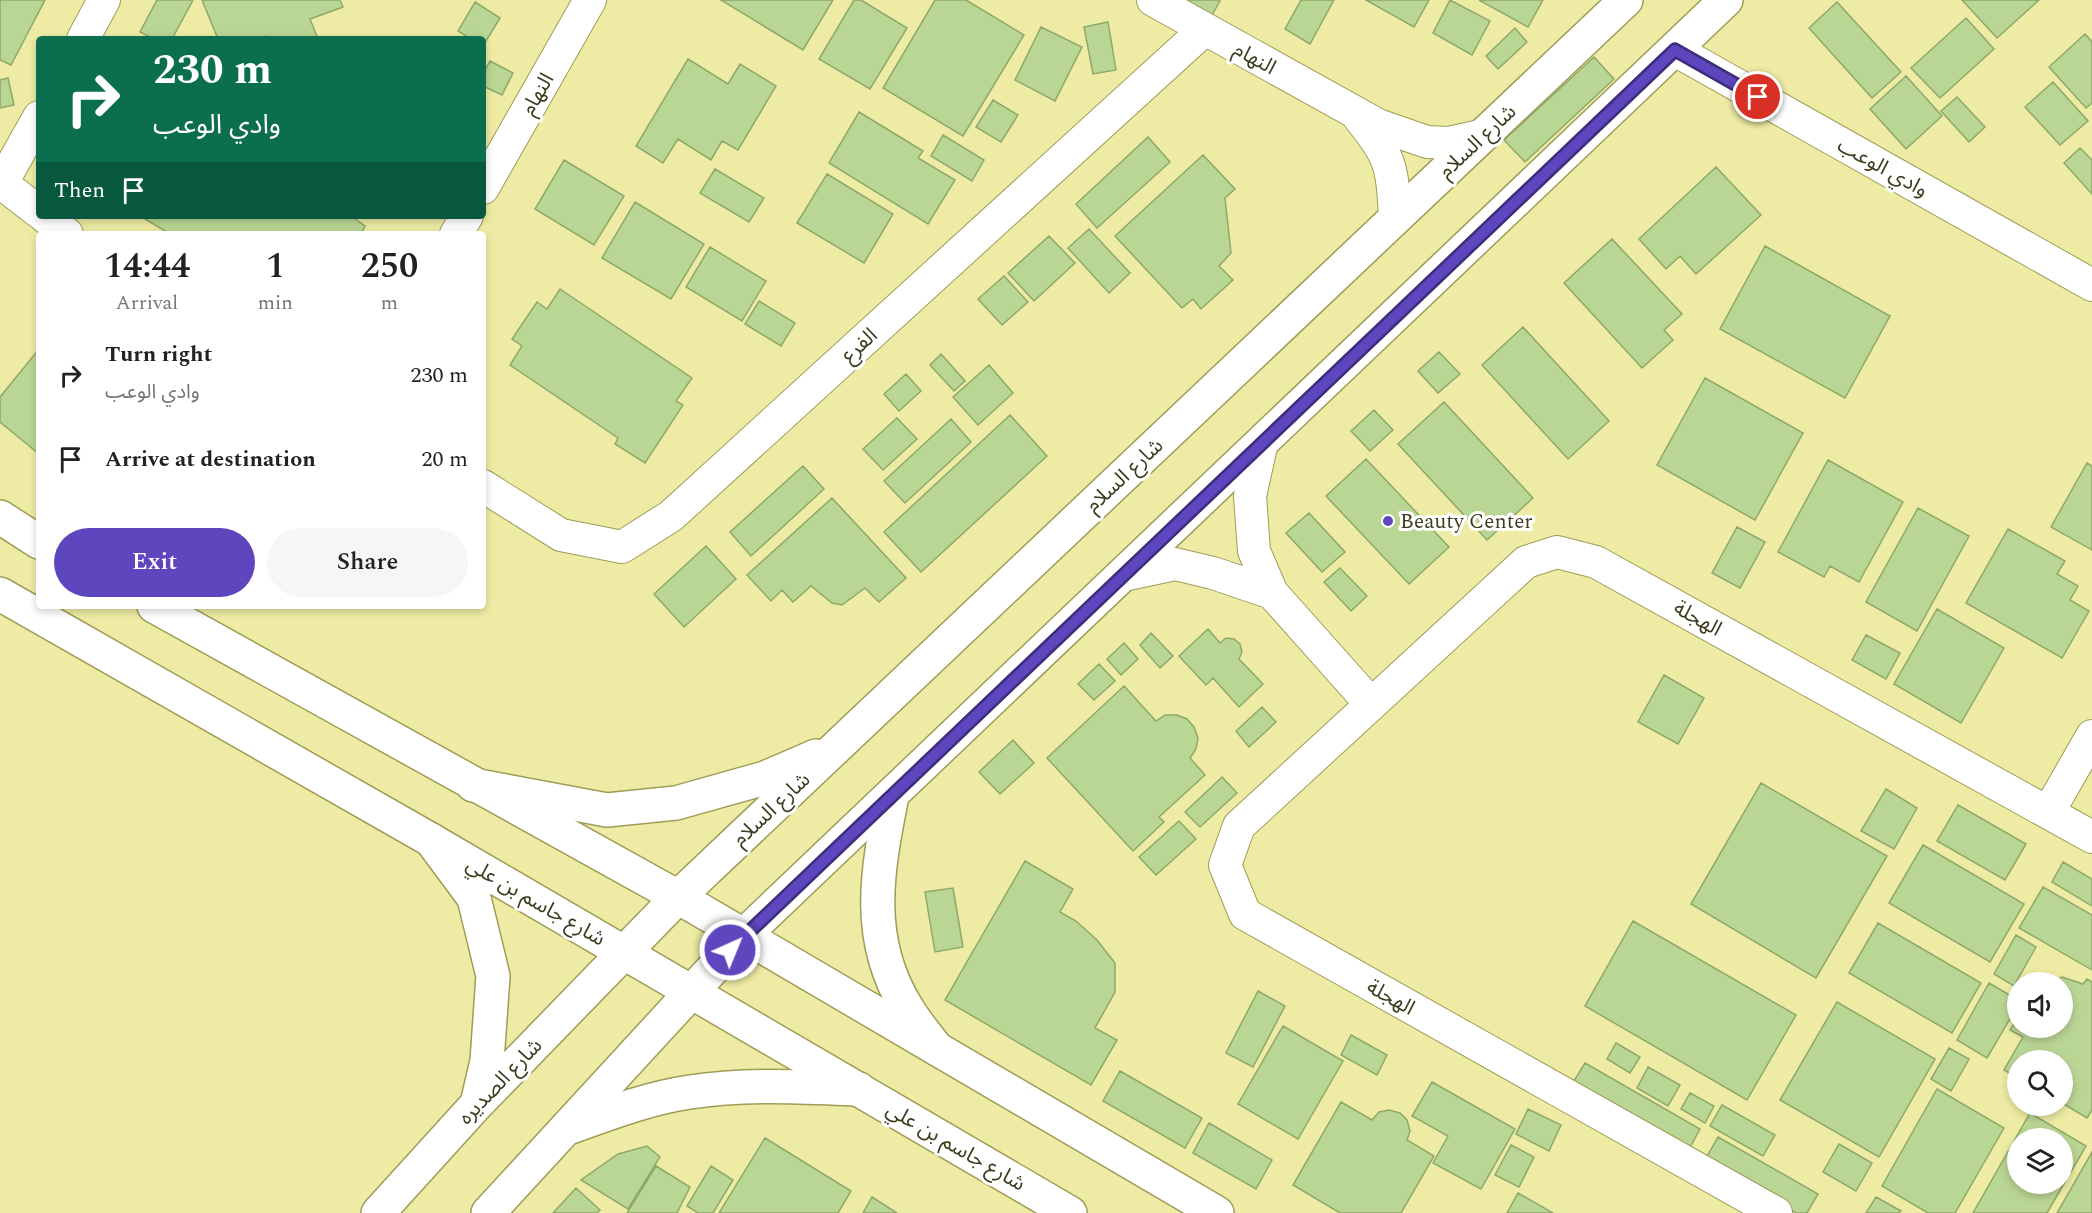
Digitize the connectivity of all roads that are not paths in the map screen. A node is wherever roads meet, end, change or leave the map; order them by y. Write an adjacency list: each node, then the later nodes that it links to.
1 (104, 0): 7 (street)
2 (590, 0): 13 (street, النهام)
3 (1153, 0): 6 (street, النهام)
4 (1626, 0): 11 (main road, شارع السلام)
5 (1726, 0): 8 (main road)
6 (1204, 30): 9 (street, النهام); 20 (street, الفرع)
7 (85, 36)
8 (1675, 50): 18 (street, وادي الوعب); 19 (main road)
9 (1358, 115): 11 (street, النهام); 15 (street, النهام)
10 (36, 122): 12 (street)
11 (1484, 135): 15 (main road, شارع السلام)
12 (1, 182): 14 (street)
13 (486, 183)
14 (36, 210)
15 (1395, 217): 29 (main road, شارع السلام)
16 (48, 219): 17 (street)
17 (63, 231)
18 (2092, 285)
19 (1262, 442): 23 (main road); 24 (street)
20 (486, 488)
21 (0, 517): 22 (main road)
22 (36, 540)
23 (1123, 575): 24 (street); 31 (main road)
24 (1272, 593): 27 (street)
25 (0, 594): 34 (main road, شارع جاسم بن علي)
26 (159, 609): 30 (main road)
27 (1371, 704): 32 (street, الهجلة); 47 (street, الهجلة)
28 (2092, 736): 32 (street)
29 (837, 747): 30 (main road); 35 (main road, شارع السلام)
30 (473, 785): 35 (main road)
31 (892, 795): 36 (main road); 39 (main road)
32 (2049, 811): 33 (street, الهجلة)
33 (2092, 837)
34 (431, 840): 37 (main road, شارع جاسم بن علي); 41 (main road)
35 (678, 897): 36 (main road); 37 (main road, شارع السلام)
36 (743, 936): 38 (main road); 39 (main road)
37 (624, 952): 38 (main road, شارع جاسم بن علي); 41 (main road, شارع الصديره)
38 (692, 992): 40 (main road, شارع جاسم بن علي); 42 (main road)
39 (937, 1049): 46 (main road)
40 (860, 1089): 42 (main road); 45 (main road, شارع جاسم بن علي)
41 (477, 1104): 43 (main road, شارع الصديره)
42 (566, 1128): 44 (main road)
43 (378, 1213)
44 (488, 1213)
45 (1070, 1213)
46 (1217, 1213)
47 (1776, 1213)

